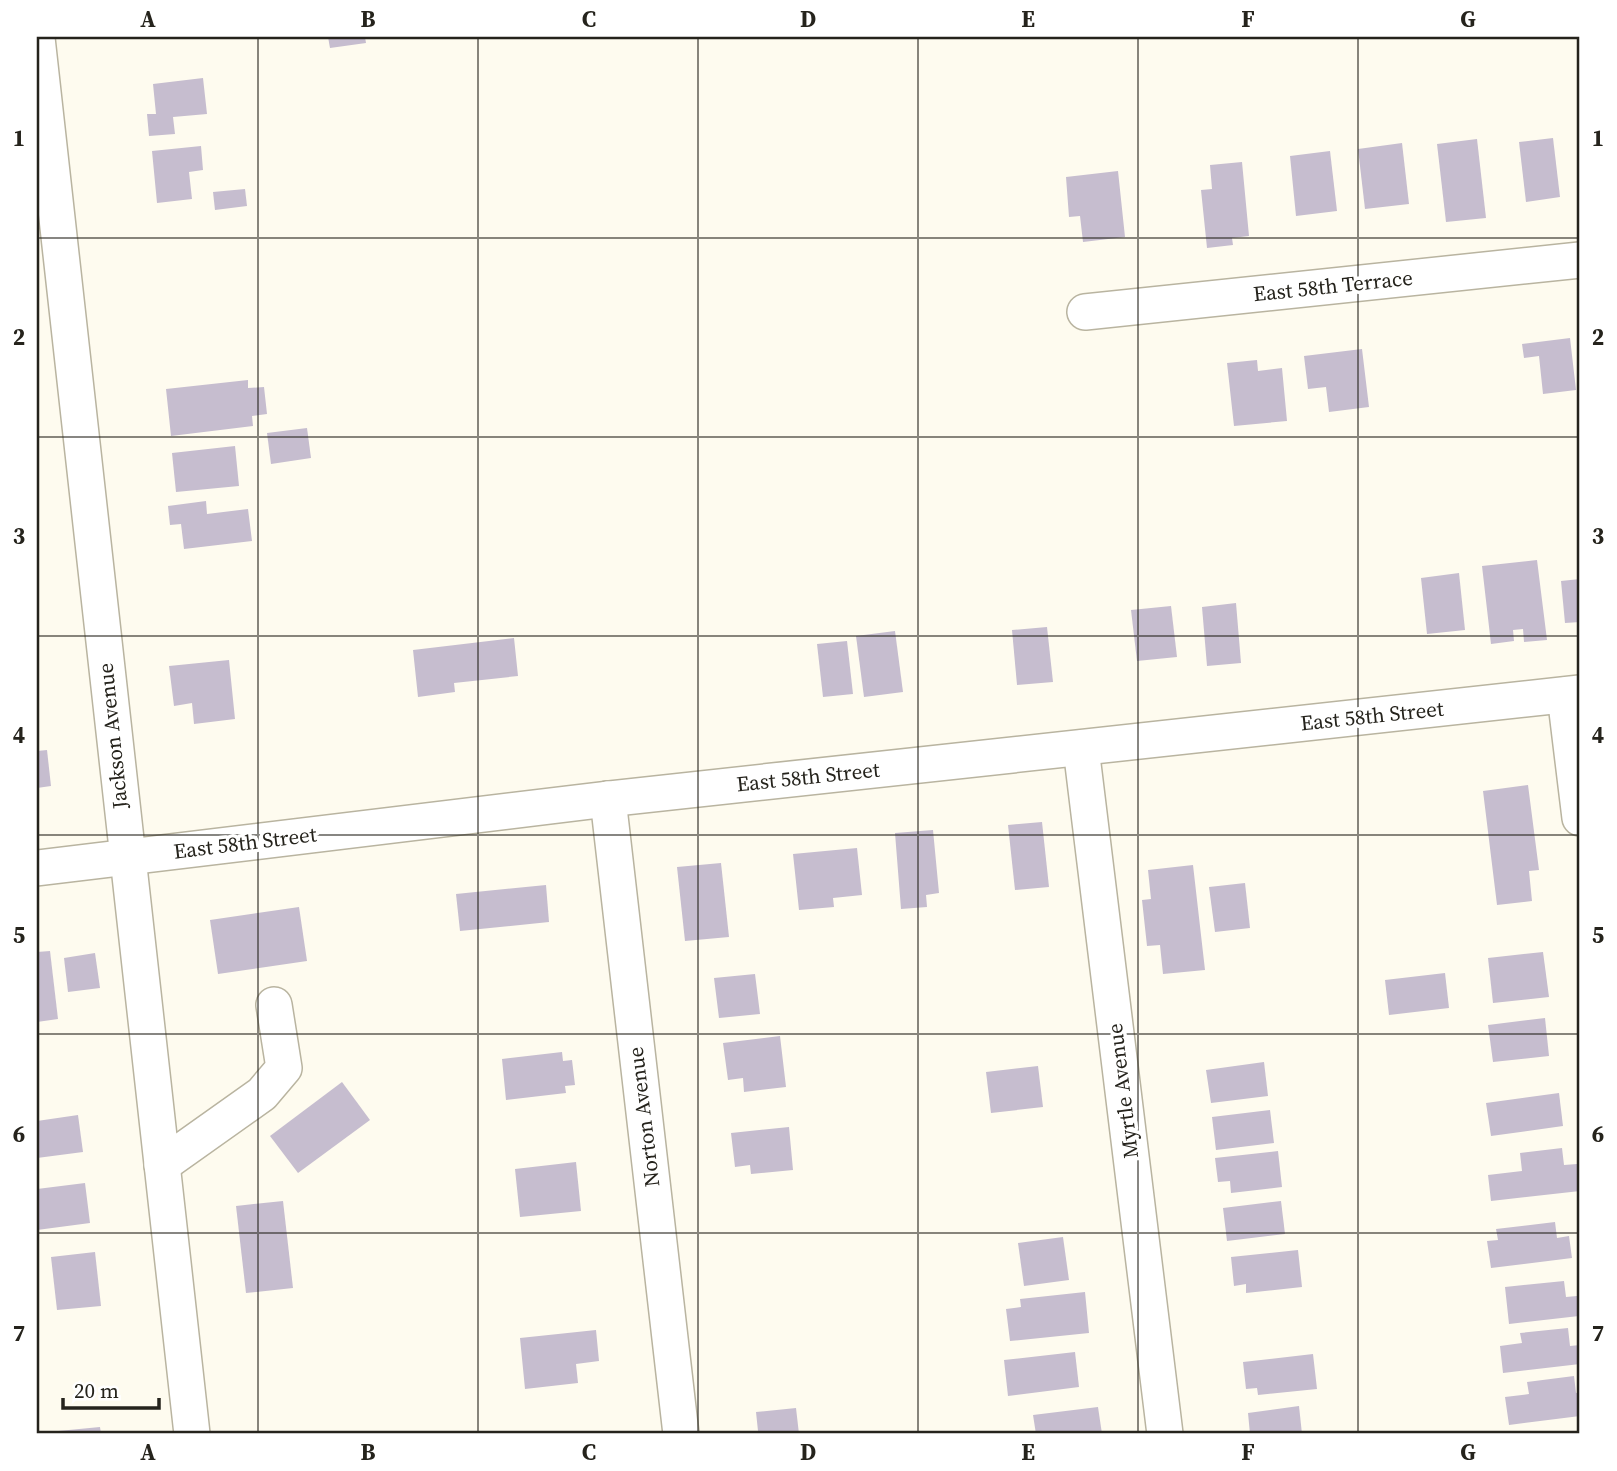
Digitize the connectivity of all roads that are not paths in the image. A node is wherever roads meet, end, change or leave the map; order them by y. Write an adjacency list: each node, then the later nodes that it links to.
1 (37, 38): 8 (street, Jackson Avenue)
2 (1580, 260): 3 (street, East 58th Terrace)
3 (1085, 312)
4 (1573, 694): 5 (street, East 58th Street); 7 (street)
5 (1081, 748): 6 (street, East 58th Street); 14 (street, Myrtle Avenue)
6 (608, 799): 8 (street, East 58th Street); 13 (street, Norton Avenue)
7 (1580, 818)
8 (127, 857): 9 (street, East 58th Street); 11 (street, Jackson Avenue)
9 (37, 868)
10 (274, 1005): 11 (street)
11 (162, 1165): 12 (street, Jackson Avenue)
12 (192, 1434)
13 (681, 1434)
14 (1165, 1434)

